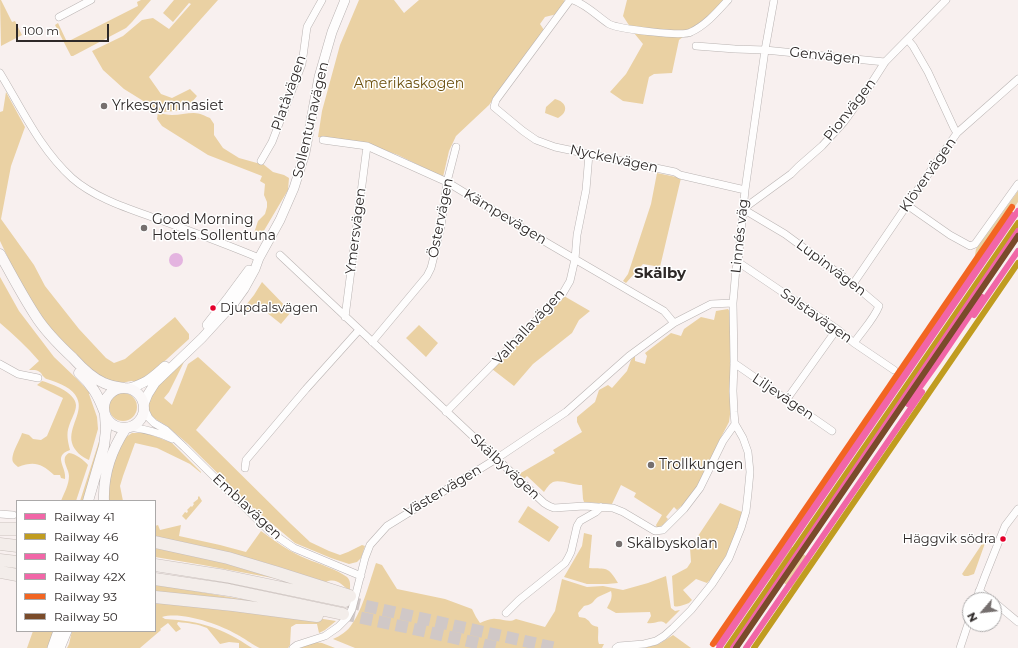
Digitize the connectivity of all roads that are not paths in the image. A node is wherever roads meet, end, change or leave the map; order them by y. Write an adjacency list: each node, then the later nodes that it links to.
1 (91, 0): 9 (street)
2 (322, 0): 21 (street, Platåvägen)
3 (345, 0): 29 (street, Sollentunavägen)
4 (570, 0): 20 (street, Nyckelvägen)
5 (573, 0): 6 (street)
6 (728, 0)
7 (774, 0): 12 (street, Linnés väg)
8 (946, 0): 10 (street, Pionvägen)
9 (59, 17)
10 (908, 40): 13 (street, Pionvägen); 16 (street)
11 (696, 46): 12 (street)
12 (765, 50): 13 (street, Genvägen); 24 (street, Linnés väg)
13 (885, 62): 26 (street, Pionvägen)
14 (0, 73): 29 (street)
15 (1018, 79): 16 (street, Klövervägen)
16 (957, 133): 25 (street, Klövervägen)
17 (323, 140): 18 (street, Kämpevägen)
18 (367, 146): 22 (street, Kämpevägen); 35 (street, Ymersvägen)
19 (456, 147): 22 (street, Östervägen)
20 (588, 154): 24 (street, Nyckelvägen); 30 (street, Valhallavägen)
21 (261, 162)
22 (447, 182): 30 (street, Kämpevägen); 39 (street, Östervägen)
23 (1018, 184): 25 (street)
24 (745, 190): 26 (street, Linnés väg)
25 (907, 205): 33 (street, Klövervägen)
26 (744, 209): 31 (street, Linnés väg); 33 (street, Lupinvägen)
27 (0, 254): 45 (main road)
28 (280, 255): 35 (street, Skälbyvägen)
29 (259, 258): 45 (street, Sollentunavägen); 47 (street, Sollentunavägen)
30 (575, 259): 36 (street, Kämpevägen); 48 (street, Valhallavägen)
31 (738, 262): 34 (street, Linnés väg); 37 (street, Salstavägen)
32 (0, 266): 49 (main road)
33 (853, 284): 40 (street, Lupinvägen)
34 (733, 303): 36 (street, Västervägen); 41 (street, Linnés väg)
35 (345, 317): 38 (street, Skälbyvägen)
36 (674, 323): 54 (street, Västervägen)
37 (837, 329): 40 (street, Salstavägen); 46 (street)
38 (359, 330): 39 (street, Skälbyvägen); 55 (street)
39 (372, 342): 48 (street, Skälbyvägen)
40 (854, 343): 43 (street, Salstavägen)
41 (734, 363): 46 (street, Liljevägen); 50 (street, Linnés väg)
42 (0, 364): 44 (street)
43 (894, 370)
44 (38, 378)
45 (127, 388): 47 (main road); 49 (main road)
46 (787, 399): 52 (street, Liljevägen)
47 (144, 406): 51 (main road); 53 (street, Emblavägen)
48 (446, 412): 54 (street, Skälbyvägen)
49 (105, 413): 51 (main road); 56 (main road)
50 (736, 424): 58 (street, Skälbyvägen); 85 (street, Linnés väg)
51 (128, 428): 53 (street, Emblavägen); 57 (main road)
52 (832, 430)
53 (184, 447): 72 (street, Emblavägen)
54 (496, 459): 58 (street, Skälbyvägen); 72 (street, Västervägen)
55 (245, 468)
56 (88, 500)
57 (104, 500)
58 (601, 507): 77 (street)
59 (1018, 508): 74 (street)
60 (0, 514): 61 (street)
61 (13, 515)
62 (0, 528): 63 (highway)
63 (16, 529)
64 (156, 542): 69 (highway)
65 (0, 544): 66 (highway)
66 (16, 546)
67 (0, 560): 68 (highway)
68 (16, 562)
69 (156, 565)
70 (0, 572): 71 (highway)
71 (16, 575)
72 (361, 576): 84 (street, Västervägen)
73 (156, 579): 75 (highway)
74 (979, 591)
75 (156, 597)
76 (1002, 609): 78 (street)
77 (506, 613)
78 (1018, 622)
79 (58, 632): 82 (street)
80 (67, 632): 83 (street)
81 (965, 632): 86 (street)
82 (52, 648)
83 (60, 648)
84 (293, 648)
85 (616, 648)
86 (960, 648)

